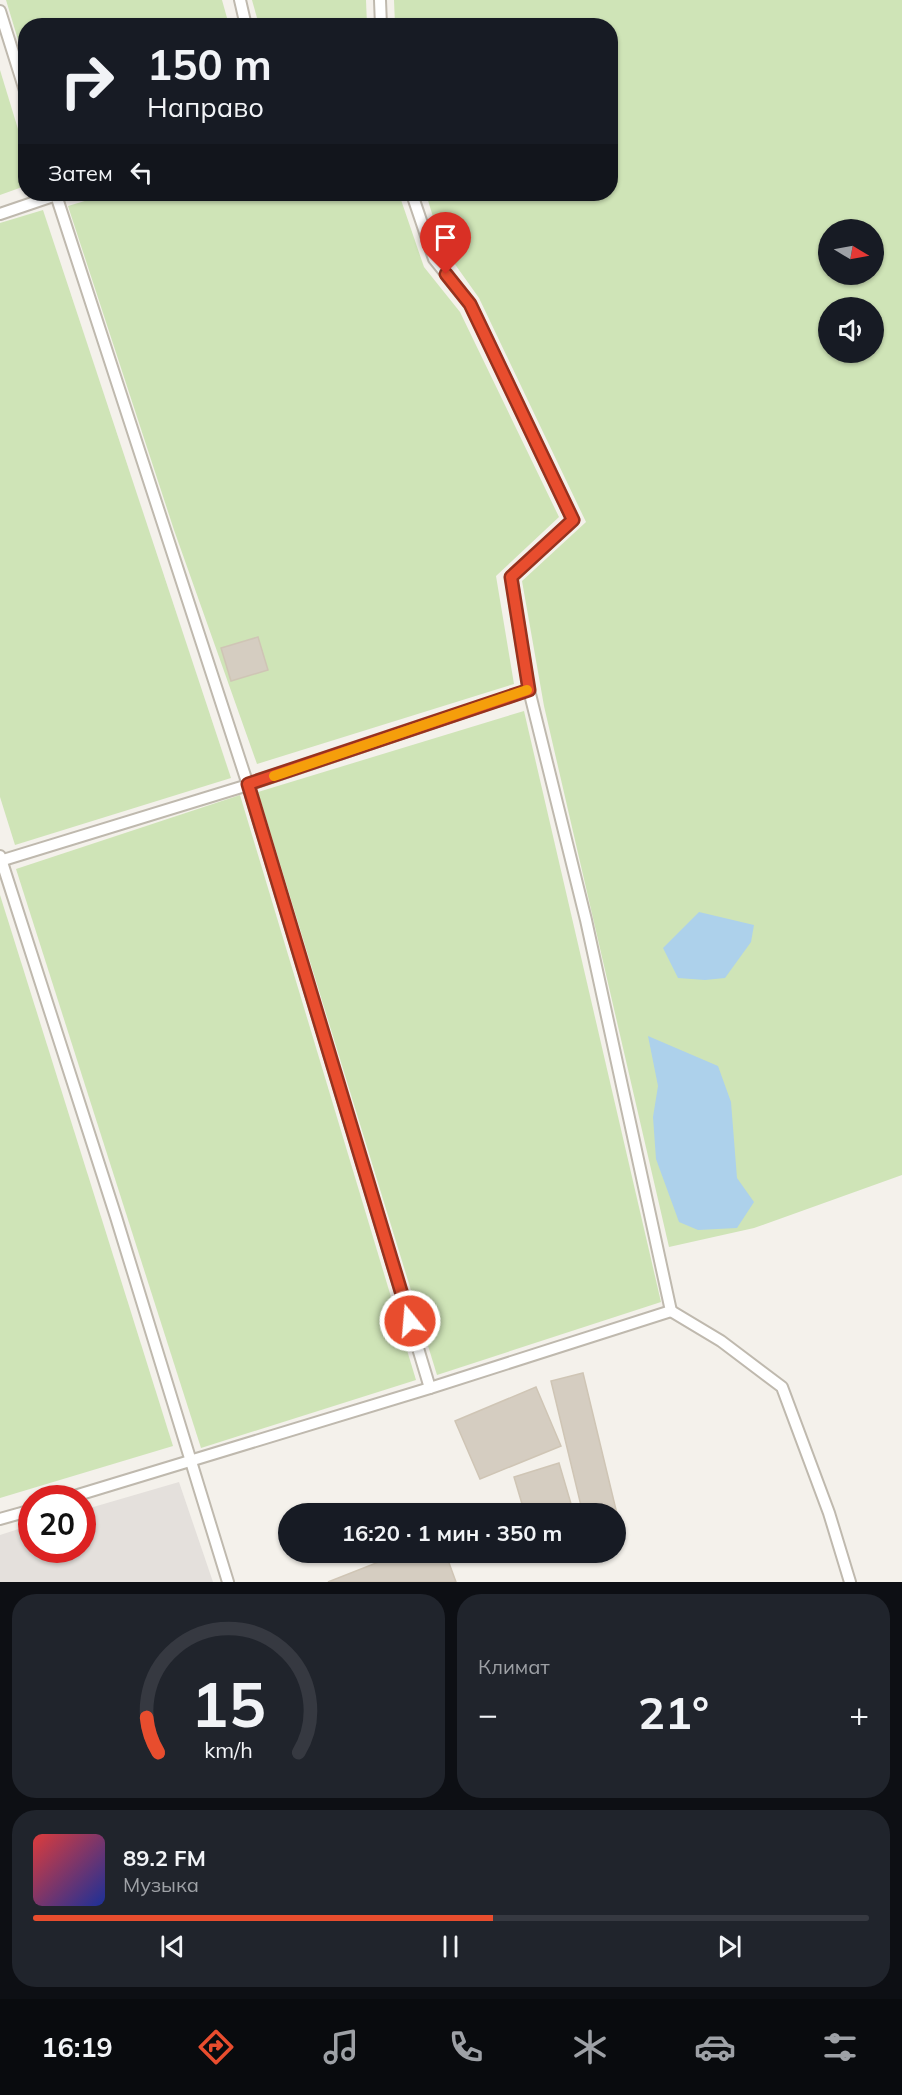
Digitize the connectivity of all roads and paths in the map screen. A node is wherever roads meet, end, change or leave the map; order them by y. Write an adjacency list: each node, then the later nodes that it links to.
1 (240, 0): 4 (lane)
2 (380, 0): 5 (lane)
3 (0, 11): 6 (lane)
4 (244, 18)
5 (381, 18)
6 (18, 68)
7 (38, 201): 10 (lane)
8 (61, 201): 12 (lane)
9 (414, 201): 11 (lane)
10 (0, 214)
11 (529, 690): 12 (lane); 14 (lane)
12 (248, 784): 13 (lane); 15 (lane)
13 (0, 859): 16 (lane)
14 (671, 1311): 15 (lane); 21 (lane)
15 (430, 1388): 16 (lane)
16 (192, 1461): 17 (lane); 20 (lane)
17 (96, 1490)
18 (18, 1514): 19 (lane)
19 (0, 1519)
20 (228, 1582)
21 (850, 1582)

